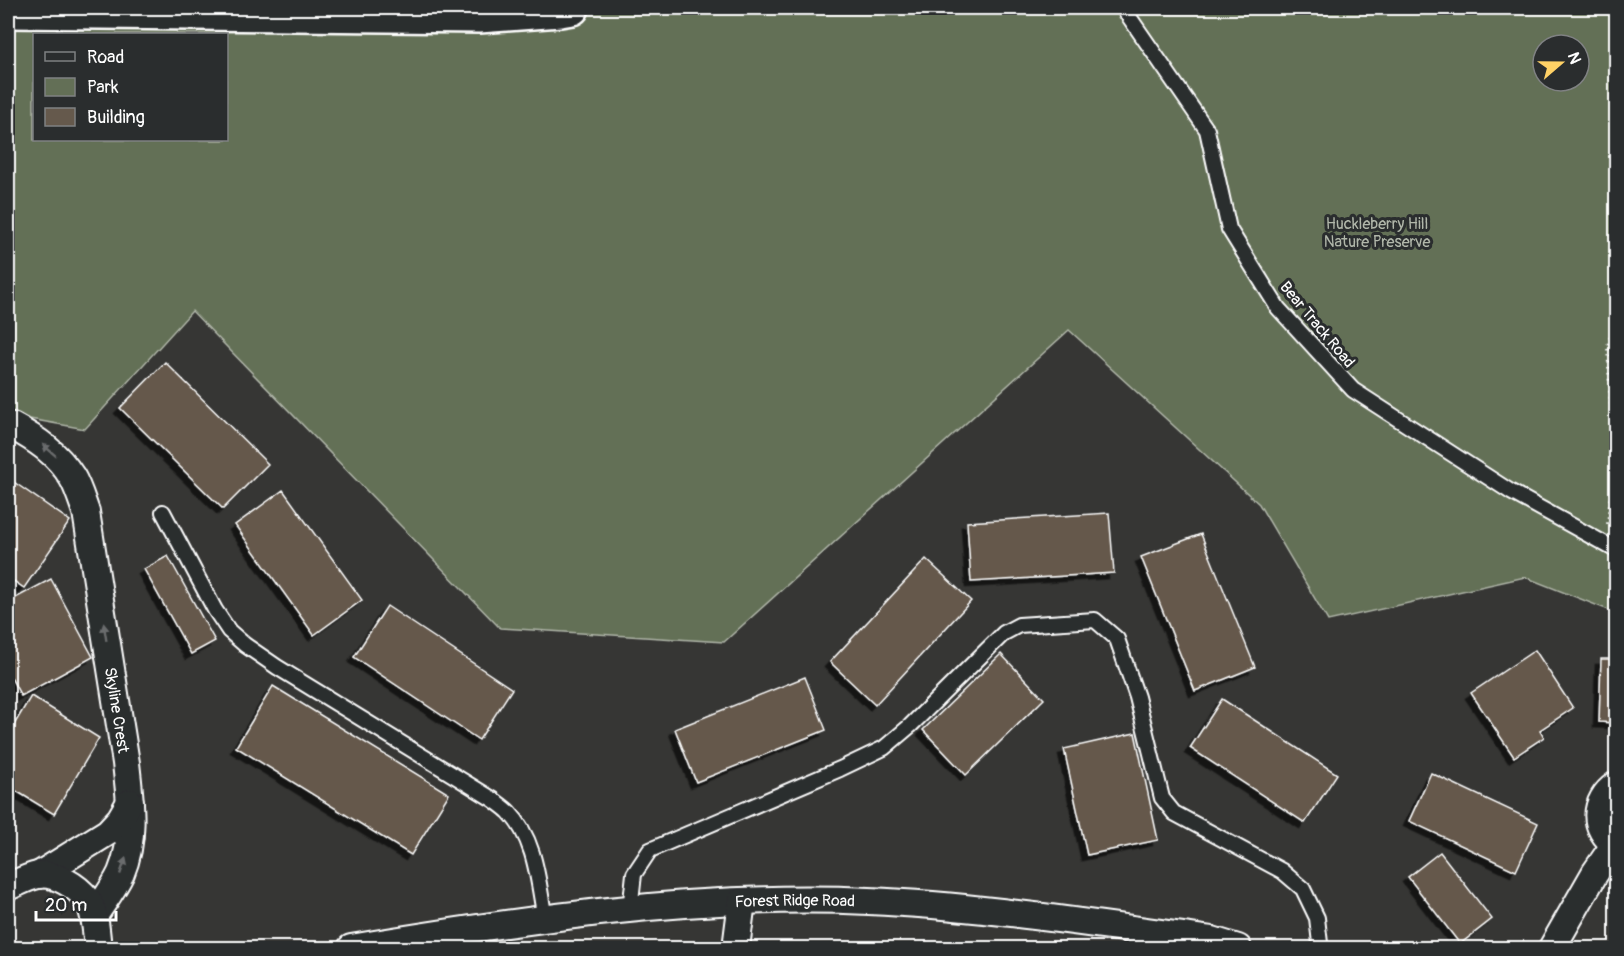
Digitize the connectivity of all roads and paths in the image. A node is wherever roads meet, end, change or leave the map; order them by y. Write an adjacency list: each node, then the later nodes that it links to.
1 (572, 8): 3 (main road)
2 (1123, 8): 7 (lane, Bear Track Road)
3 (8, 11)
4 (1617, 320): 7 (path)
5 (8, 425): 9 (street, Skyline Crest, one-way to 5)
6 (163, 512): 16 (lane)
7 (1611, 547)
8 (1617, 785): 10 (street)
9 (130, 802): 11 (street); 15 (street, Skyline Crest, one-way to 9)
10 (1616, 845): 23 (street)
11 (39, 874): 12 (street); 15 (street)
12 (8, 887)
13 (742, 901): 14 (street, Forest Ridge Road); 20 (street); 21 (street, Forest Ridge Road)
14 (630, 910): 16 (street, Forest Ridge Road); 22 (lane)
15 (94, 916): 18 (street)
16 (544, 919): 17 (street, Forest Ridge Road)
17 (384, 946): 19 (street, Forest Ridge Road)
18 (98, 948)
19 (351, 948)
20 (736, 948)
21 (1238, 948)
22 (1318, 948)
23 (1552, 948)

